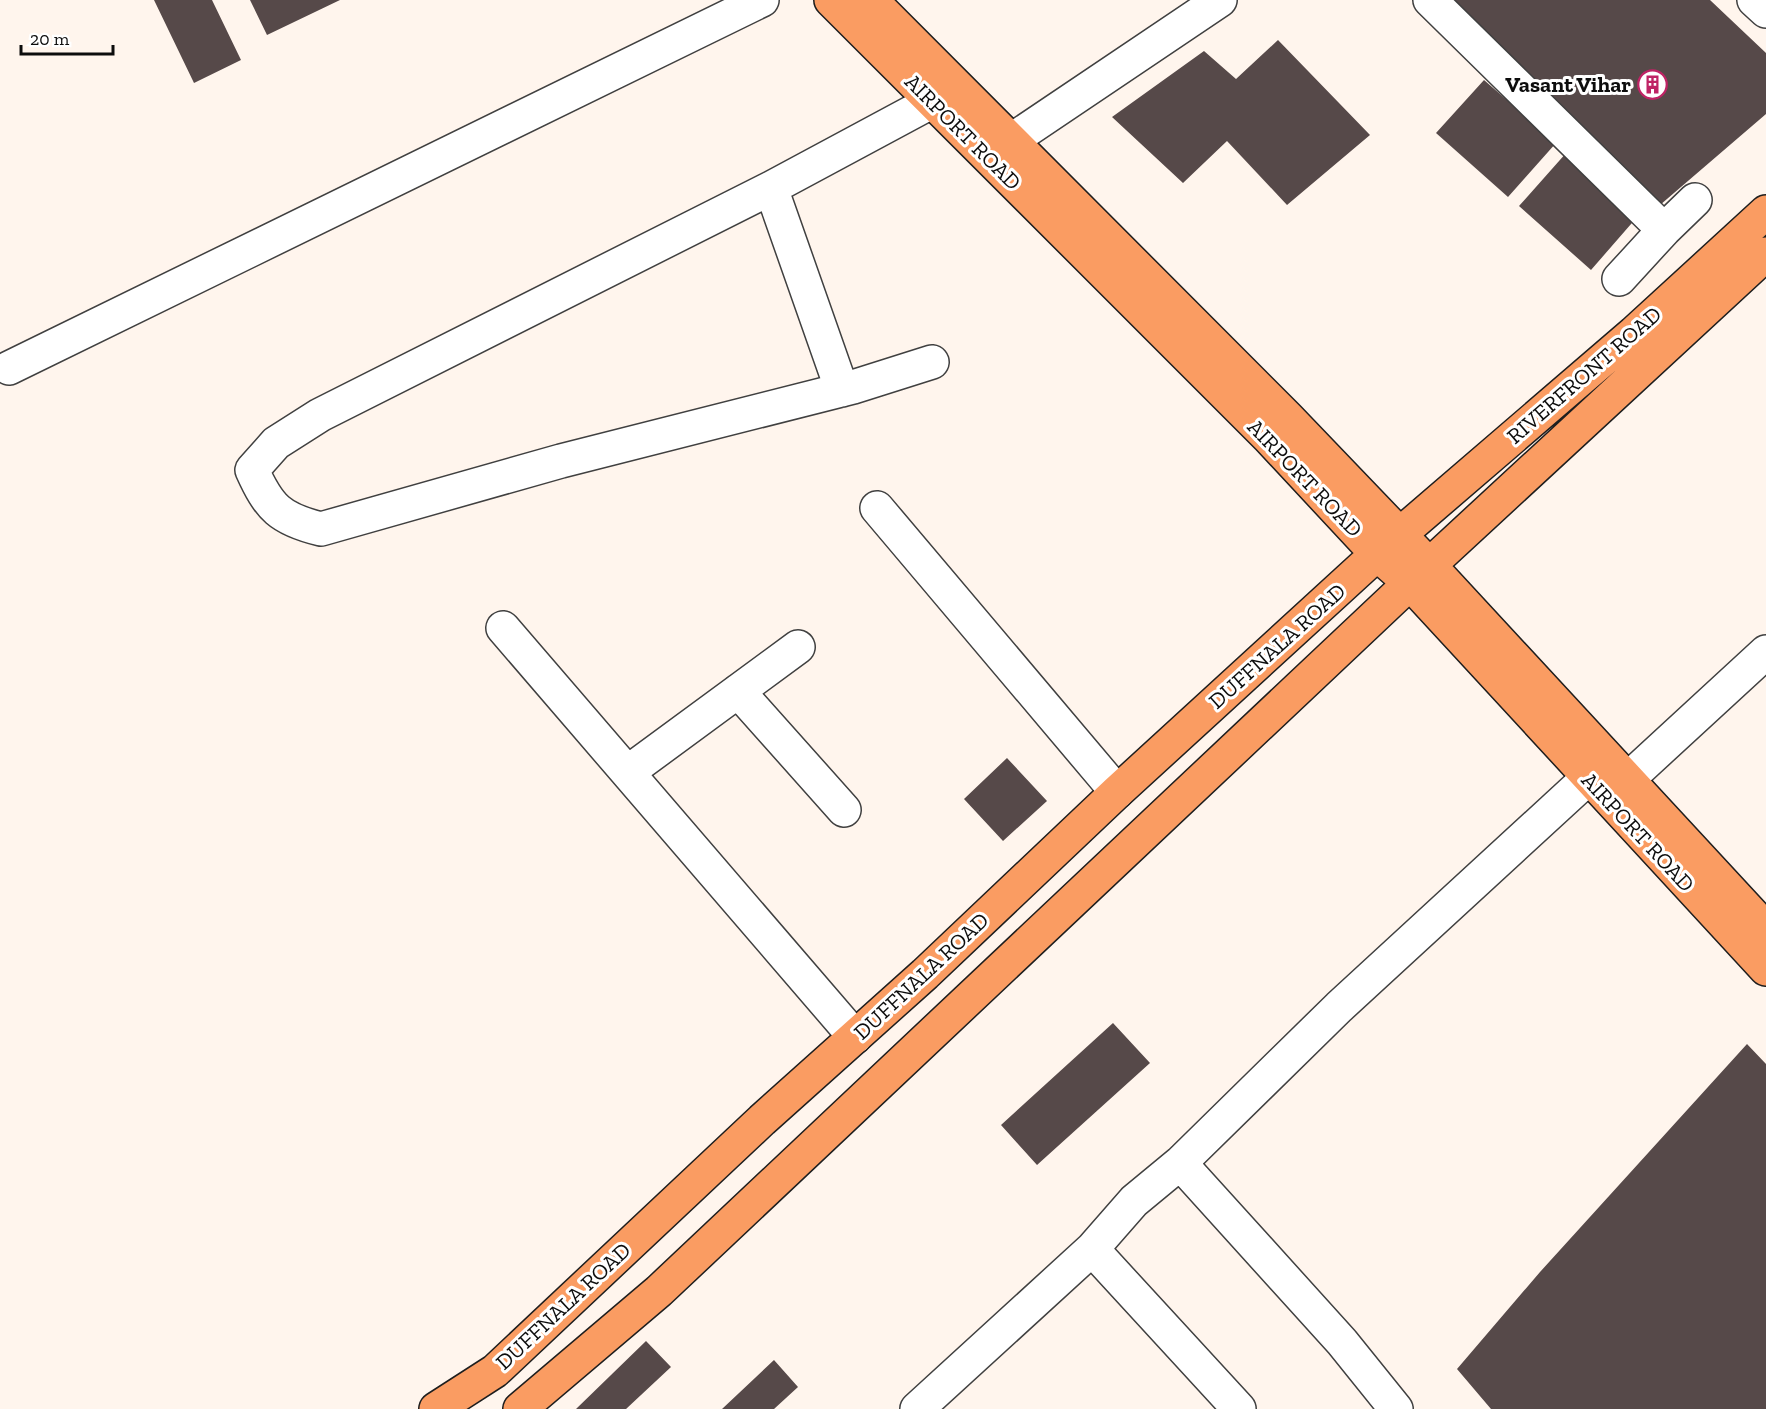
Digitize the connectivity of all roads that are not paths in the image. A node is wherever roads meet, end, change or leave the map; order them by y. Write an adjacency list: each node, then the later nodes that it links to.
1 (762, 0): 17 (street)
2 (831, 0): 8 (main road, AIRPORT ROAD)
3 (871, 0): 9 (main road, AIRPORT ROAD)
4 (1220, 0): 9 (street)
5 (1430, 0): 13 (street)
6 (1754, 0): 7 (street)
7 (1766, 11)
8 (933, 101): 10 (street); 20 (main road, AIRPORT ROAD)
9 (1012, 140): 20 (main road, AIRPORT ROAD)
10 (771, 188): 18 (street); 18 (street)
11 (1695, 200): 13 (street)
12 (1766, 212): 20 (main road, RIVERFRONT ROAD)
13 (1664, 230): 15 (street)
14 (1766, 254): 21 (main road, RIVERFRONT ROAD)
15 (1619, 279)
16 (932, 362): 18 (street)
17 (9, 368)
18 (842, 390)
19 (878, 508): 29 (street)
20 (1388, 545): 21 (main road, AIRPORT ROAD); 29 (main road, DUFFNALA ROAD)
21 (1420, 574): 27 (main road, AIRPORT ROAD); 28 (main road, AIRPORT ROAD); 37 (main road, RIVERFRONT ROAD)
22 (503, 628): 26 (street)
23 (798, 647): 25 (street)
24 (1766, 652): 28 (street)
25 (738, 691): 26 (street); 30 (street)
26 (628, 772): 33 (street)
27 (1588, 778): 32 (main road, AIRPORT ROAD); 34 (street)
28 (1627, 780): 31 (main road, AIRPORT ROAD)
29 (1117, 792): 33 (main road, DUFFNALA ROAD)
30 (844, 810)
31 (1766, 929)
32 (1766, 969)
33 (855, 1037): 36 (main road, DUFFNALA ROAD)
34 (1180, 1163): 35 (street); 40 (street)
35 (1092, 1249): 38 (street); 39 (street)
36 (436, 1409)
37 (519, 1409)
38 (917, 1409)
39 (1239, 1409)
40 (1396, 1409)

